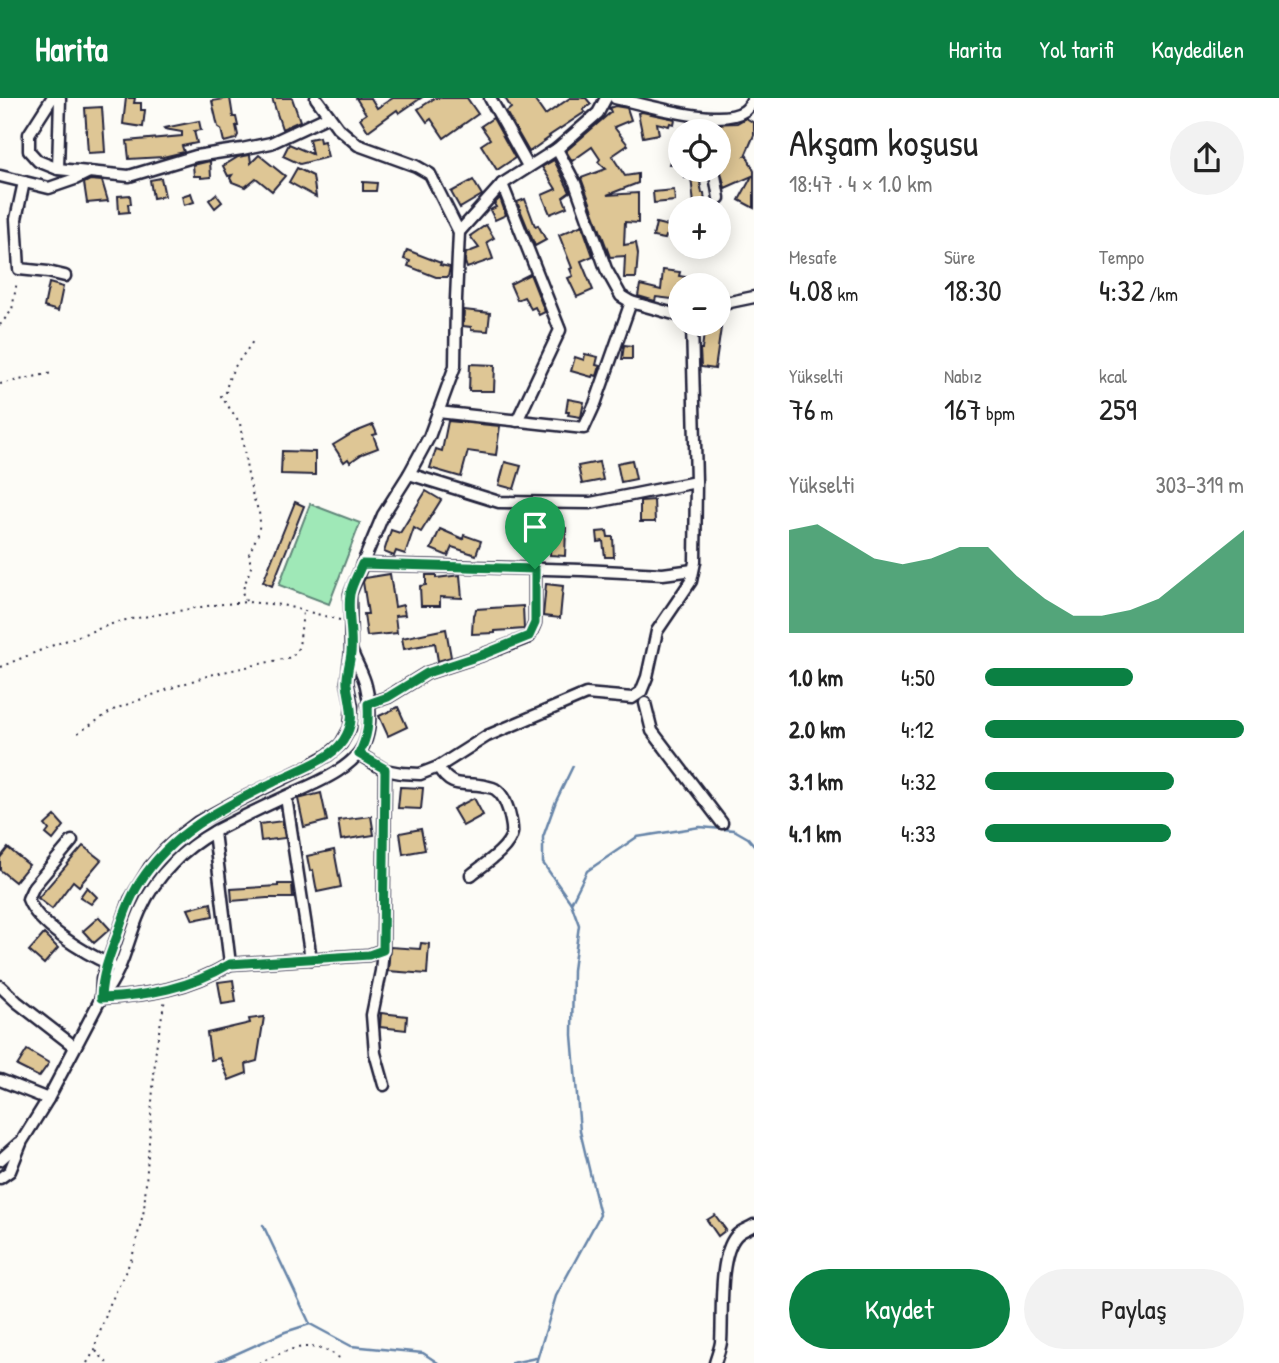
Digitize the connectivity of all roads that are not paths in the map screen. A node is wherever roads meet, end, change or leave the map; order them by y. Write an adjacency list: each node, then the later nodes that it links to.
1 (51, 98): 14 (street)
2 (60, 98): 14 (street)
3 (316, 98): 10 (street)
4 (490, 98): 13 (street)
5 (606, 98): 12 (street)
6 (615, 98): 11 (street)
7 (744, 98): 9 (street)
8 (754, 98): 9 (street)
9 (747, 110): 11 (street)
10 (329, 116): 15 (street); 19 (street)
11 (702, 117)
12 (557, 149): 13 (street); 22 (street)
13 (528, 166): 18 (street)
14 (58, 169): 15 (street)
15 (90, 172): 17 (street)
16 (0, 176): 17 (street)
17 (24, 182): 20 (street)
18 (502, 184): 19 (street); 27 (street)
19 (459, 232): 26 (street)
20 (65, 276)
21 (754, 297): 23 (street)
22 (631, 302): 24 (street); 27 (street)
23 (731, 302)
24 (668, 312)
25 (691, 336): 29 (street)
26 (439, 412): 27 (street); 28 (street)
27 (517, 421)
28 (409, 474): 29 (street); 30 (street)
29 (696, 482): 32 (street)
30 (362, 564): 31 (street); 33 (street)
31 (535, 569): 32 (street); 35 (street)
32 (693, 570): 34 (street)
33 (351, 652): 35 (street); 46 (street)
34 (637, 695): 37 (street); 40 (street)
35 (368, 704): 36 (street)
36 (359, 754): 38 (street); 39 (street)
37 (438, 767): 38 (street); 43 (street)
38 (385, 769): 44 (street)
39 (286, 797): 41 (street); 45 (street)
40 (722, 823)
41 (214, 832): 47 (street); 48 (street)
42 (72, 841): 46 (street)
43 (471, 875)
44 (383, 950): 45 (street); 53 (street)
45 (311, 959): 47 (street)
46 (107, 964): 48 (street); 50 (street)
47 (230, 964): 50 (street)
48 (120, 968): 50 (street)
49 (0, 986): 51 (street)
50 (101, 998): 51 (street)
51 (75, 1047): 54 (street)
52 (0, 1080): 54 (street)
53 (384, 1085)
54 (48, 1100): 55 (street)
55 (22, 1141): 56 (street); 57 (street)
56 (0, 1160)
57 (0, 1178)
58 (754, 1225): 59 (street)
59 (715, 1363)

